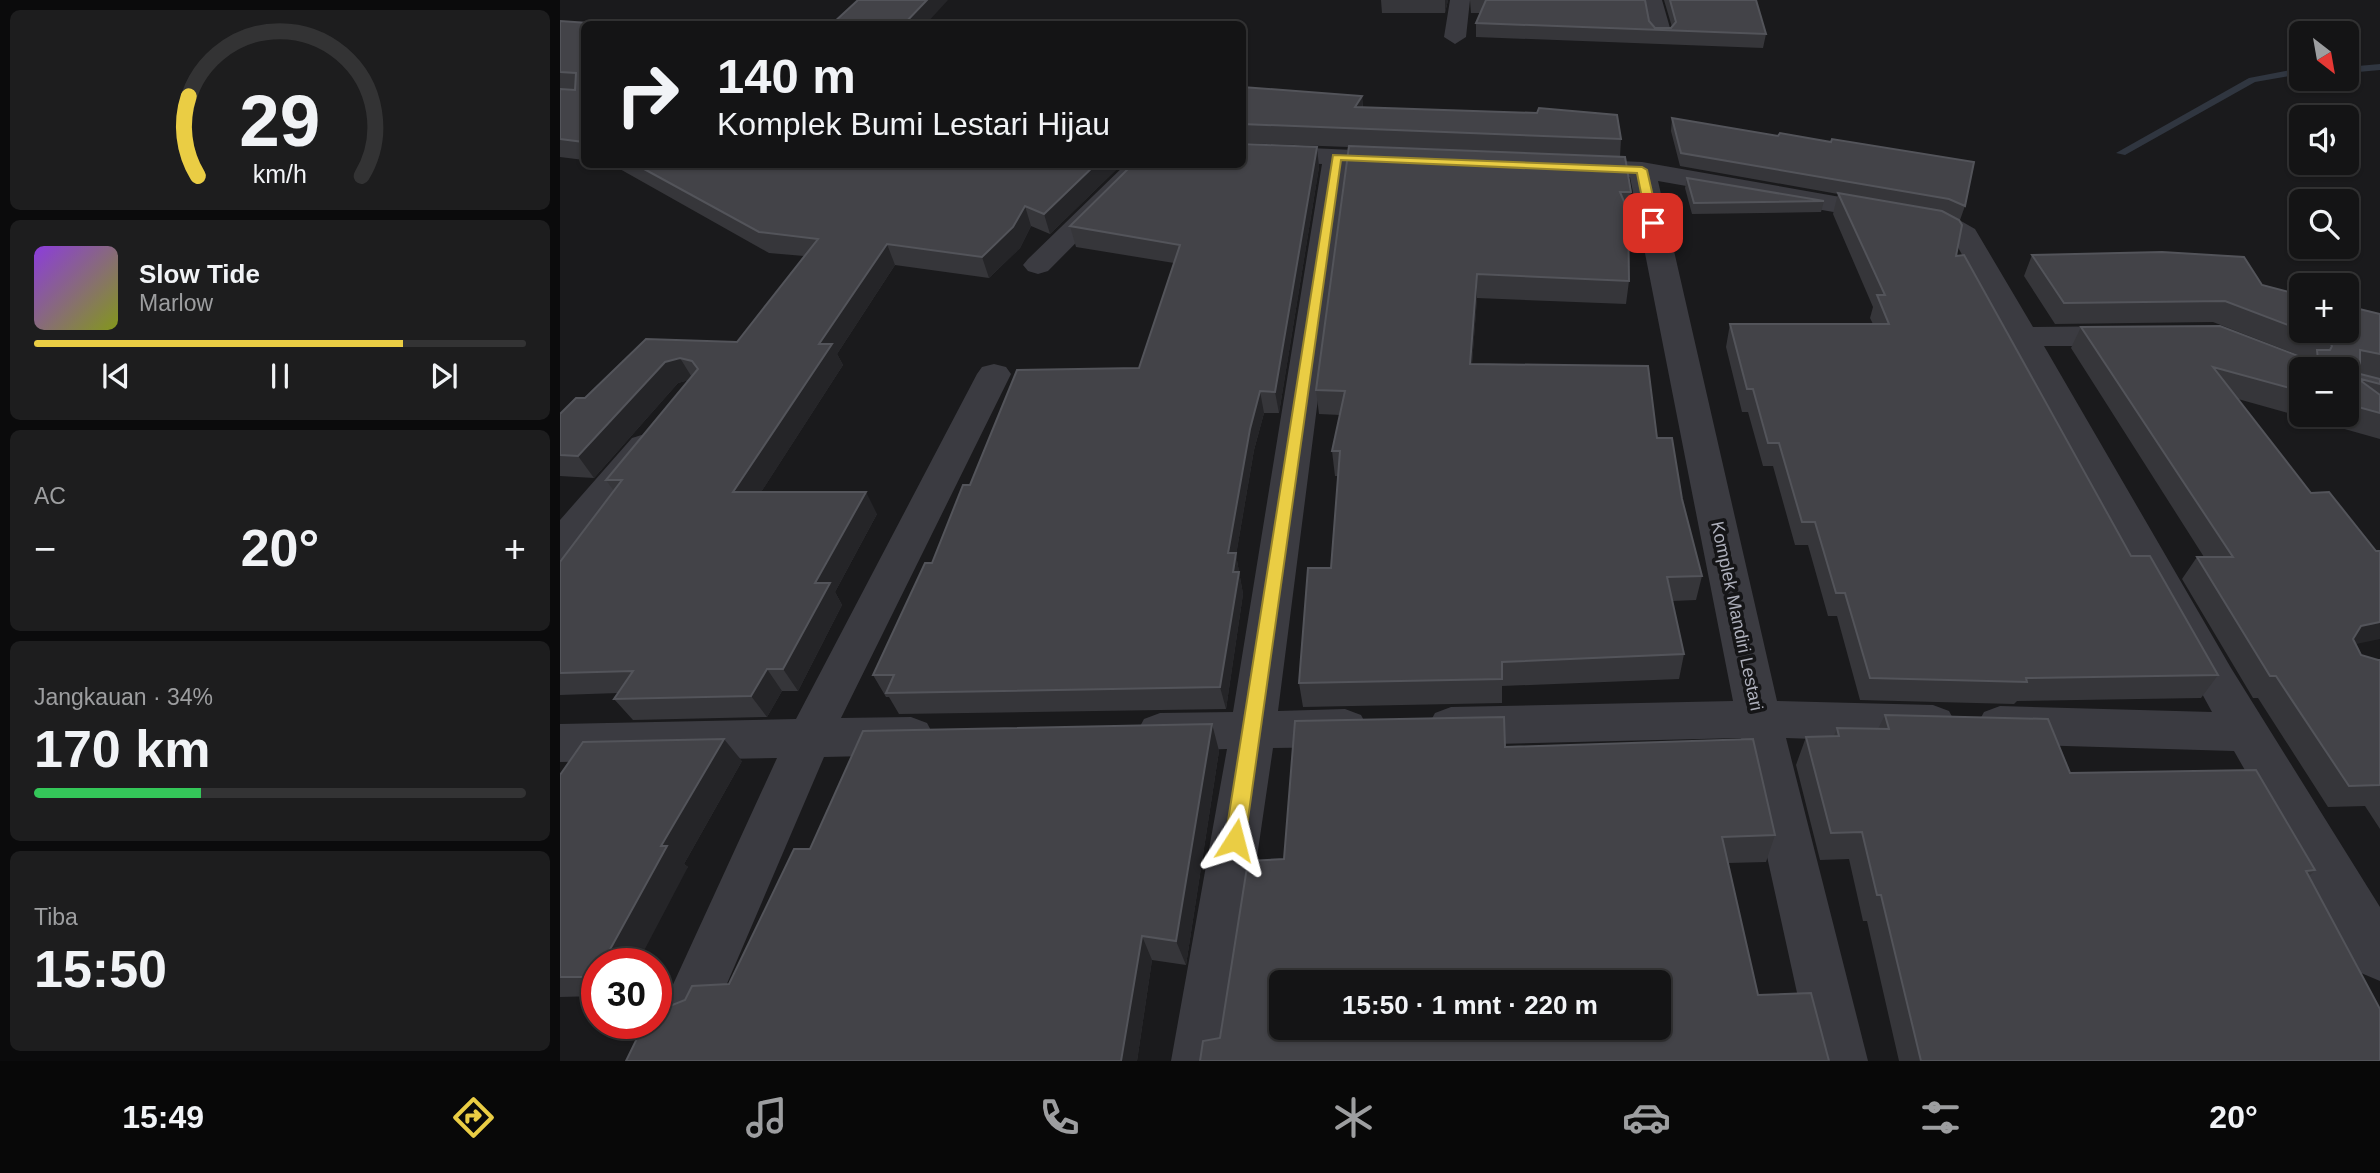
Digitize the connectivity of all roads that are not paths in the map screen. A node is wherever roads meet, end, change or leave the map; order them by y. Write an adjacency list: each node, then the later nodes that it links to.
1 (1460, 0): 4 (street)
2 (1652, 0): 3 (street)
3 (1661, 36)
4 (1455, 37)
5 (1246, 153): 6 (street)
6 (1336, 157): 7 (street); 18 (street)
7 (1420, 161)
8 (1545, 166): 10 (street)
9 (1137, 168): 11 (street)
10 (1642, 170): 13 (street); 17 (street, Komplek Mandiri Lestari)
11 (1038, 265)
12 (2159, 336): 13 (street)
13 (2023, 337): 19 (street)
14 (994, 374): 22 (street)
15 (666, 422): 16 (street)
16 (560, 546)
17 (1759, 719): 18 (street); 19 (street); 27 (street, Komplek Mandiri Lestari)
18 (1253, 730): 20 (street); 26 (street)
19 (2246, 732): 24 (street)
20 (1114, 733)
21 (948, 736): 22 (street)
22 (809, 738): 23 (street); 25 (street)
23 (560, 743)
24 (2380, 954)
25 (692, 1002)
26 (1199, 1061)
27 (1840, 1061)

